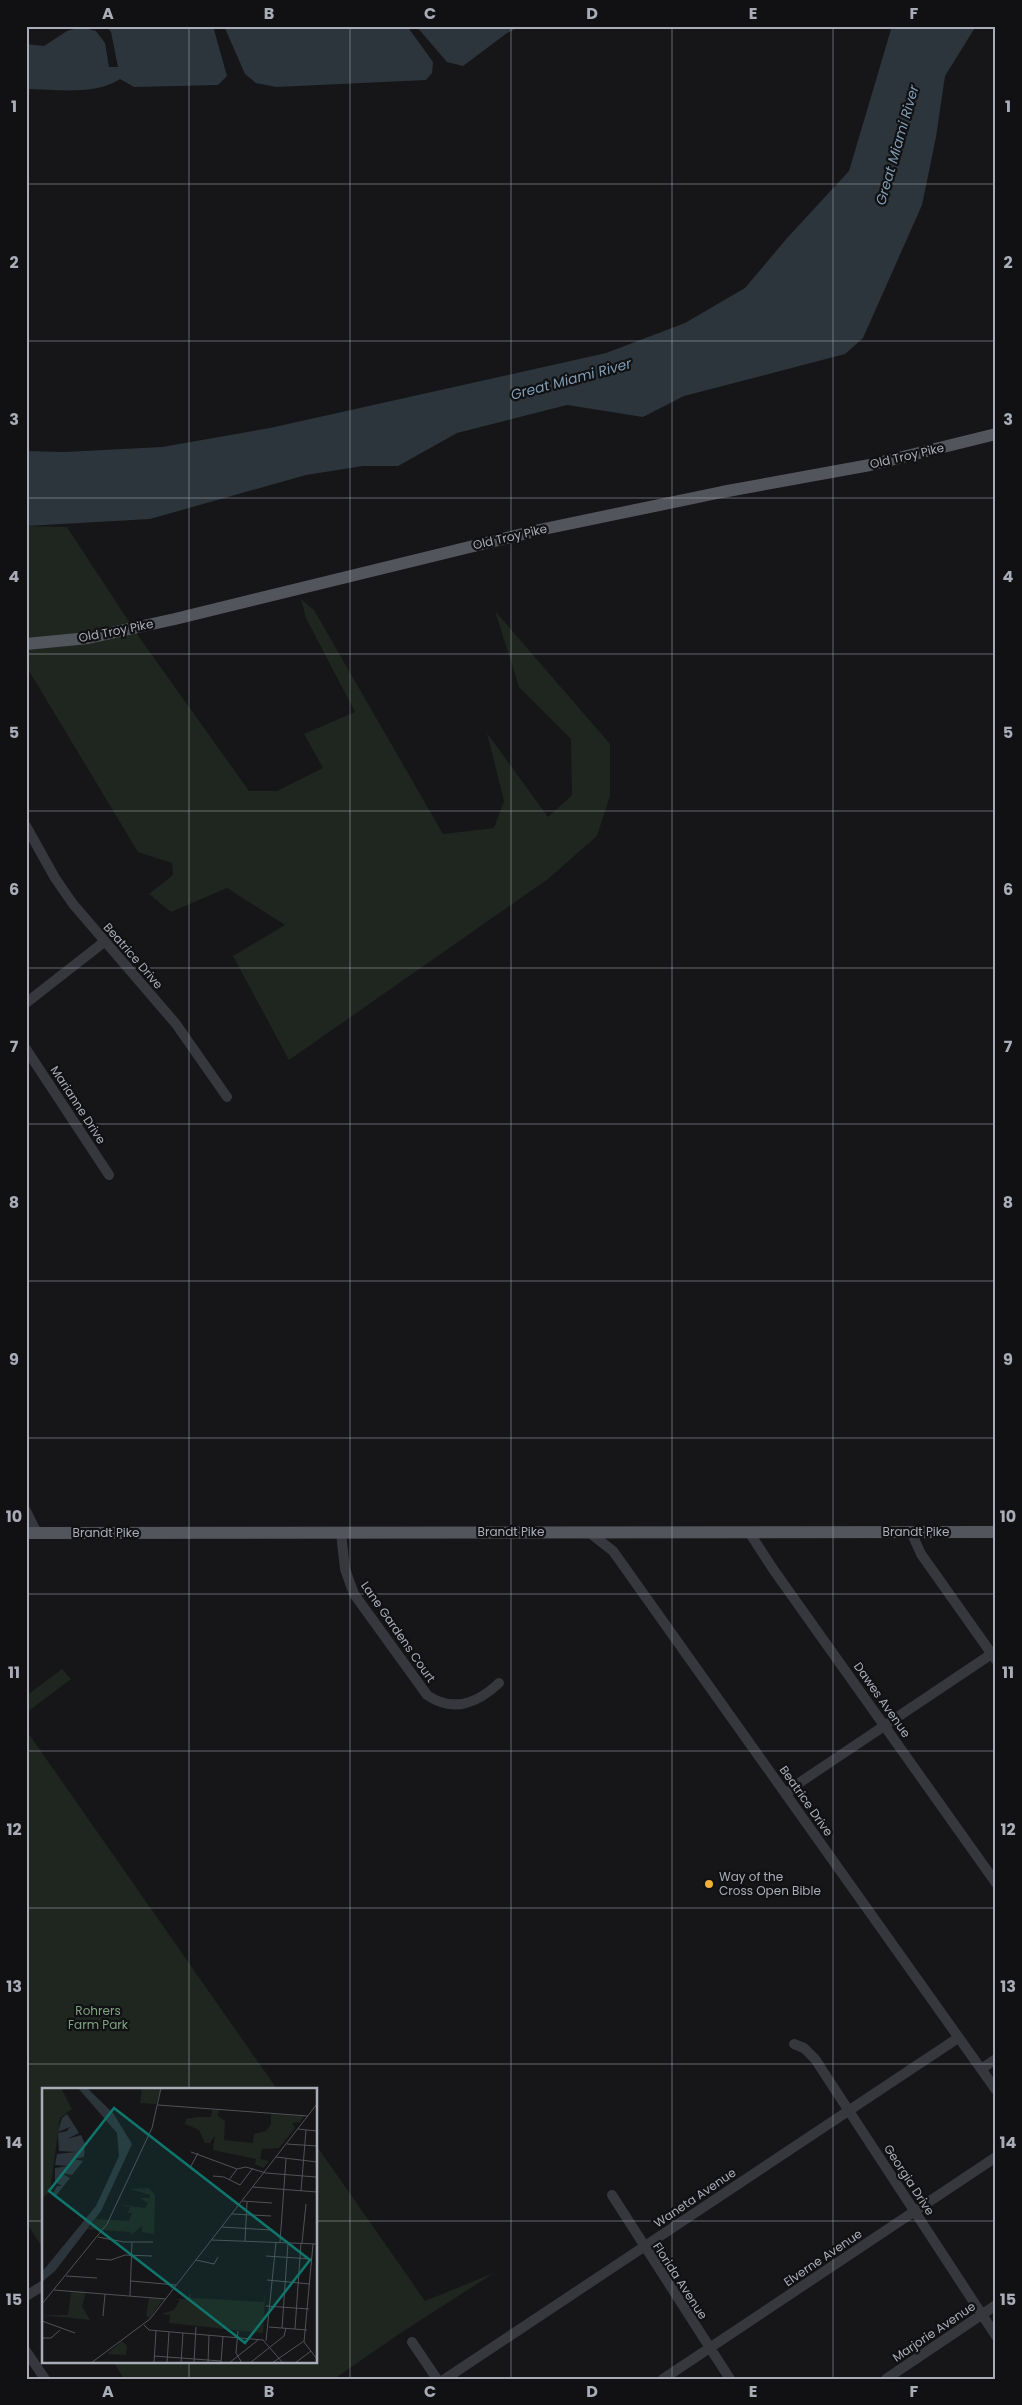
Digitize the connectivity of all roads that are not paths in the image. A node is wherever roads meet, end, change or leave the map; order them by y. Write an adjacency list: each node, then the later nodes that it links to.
1 (996, 434): 2 (main road, Old Troy Pike)
2 (26, 644)
3 (26, 826): 4 (street, Beatrice Drive)
4 (104, 942): 5 (street); 7 (street, Beatrice Drive)
5 (26, 1003)
6 (26, 1049): 8 (street, Marianne Drive)
7 (228, 1097)
8 (109, 1175)
9 (26, 1511): 14 (street)
10 (590, 1532): 11 (main road, Brandt Pike); 15 (main road, Brandt Pike); 19 (street, Beatrice Drive)
11 (749, 1532): 12 (main road, Brandt Pike); 18 (street, Dawes Avenue)
12 (911, 1532): 13 (main road, Brandt Pike); 16 (street)
13 (996, 1532)
14 (32, 1533): 15 (main road, Brandt Pike)
15 (341, 1533): 17 (street, Lane Gardens Court)
16 (994, 1655): 18 (street)
17 (499, 1683)
18 (885, 1726): 19 (street); 20 (street, Dawes Avenue)
19 (786, 1795): 21 (street, Beatrice Drive)
20 (996, 1883)
21 (958, 2038): 24 (street, Beatrice Drive); 26 (street, Waneta Avenue)
22 (794, 2044): 26 (street, Georgia Drive)
23 (996, 2059): 24 (street)
24 (981, 2069): 25 (street, Beatrice Drive)
25 (996, 2090)
26 (849, 2110): 29 (street, Georgia Drive); 30 (street, Waneta Avenue)
27 (996, 2157): 29 (street, Elverne Avenue)
28 (612, 2195): 30 (street, Florida Avenue)
29 (914, 2212): 34 (street, Georgia Drive); 37 (street, Elverne Avenue)
30 (643, 2247): 37 (street, Florida Avenue); 41 (street, Waneta Avenue)
31 (42, 2285): 32 (street)
32 (26, 2296)
33 (996, 2306): 34 (street, Marjorie Avenue)
34 (982, 2315): 35 (street, Georgia Drive); 44 (street, Marjorie Avenue)
35 (996, 2336)
36 (412, 2342): 40 (street)
37 (710, 2348): 42 (street, Elverne Avenue); 43 (street, Florida Avenue)
38 (26, 2351): 39 (street)
39 (45, 2379)
40 (437, 2379)
41 (445, 2379)
42 (663, 2379)
43 (730, 2379)
44 (886, 2379)

